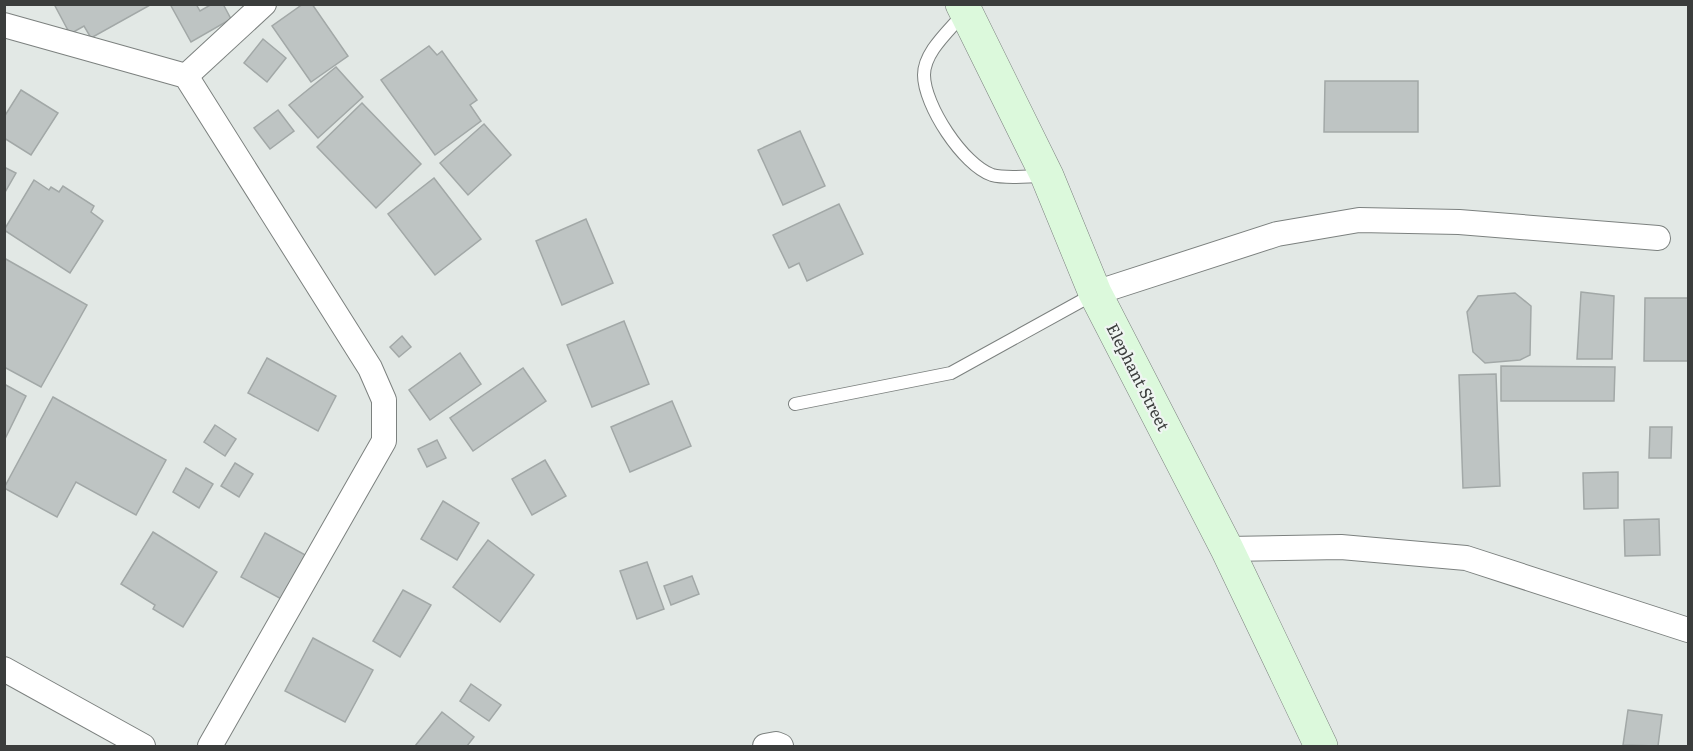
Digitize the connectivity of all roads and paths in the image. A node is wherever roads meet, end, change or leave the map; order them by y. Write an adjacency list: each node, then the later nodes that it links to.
1 (264, 4): 4 (street)
2 (963, 8): 5 (main road, Elephant Street); 5 (lane)
3 (4, 26): 4 (street)
4 (186, 76): 13 (street)
5 (1047, 176): 7 (main road, Elephant Street)
6 (1658, 238): 7 (street)
7 (1095, 293): 8 (lane); 9 (main road, Elephant Street)
8 (795, 404)
9 (1227, 549): 10 (street); 16 (main road, Elephant Street)
10 (1689, 630)
11 (4, 669): 12 (street)
12 (143, 747)
13 (210, 747)
14 (765, 747): 15 (street)
15 (781, 747)
16 (1321, 747)

